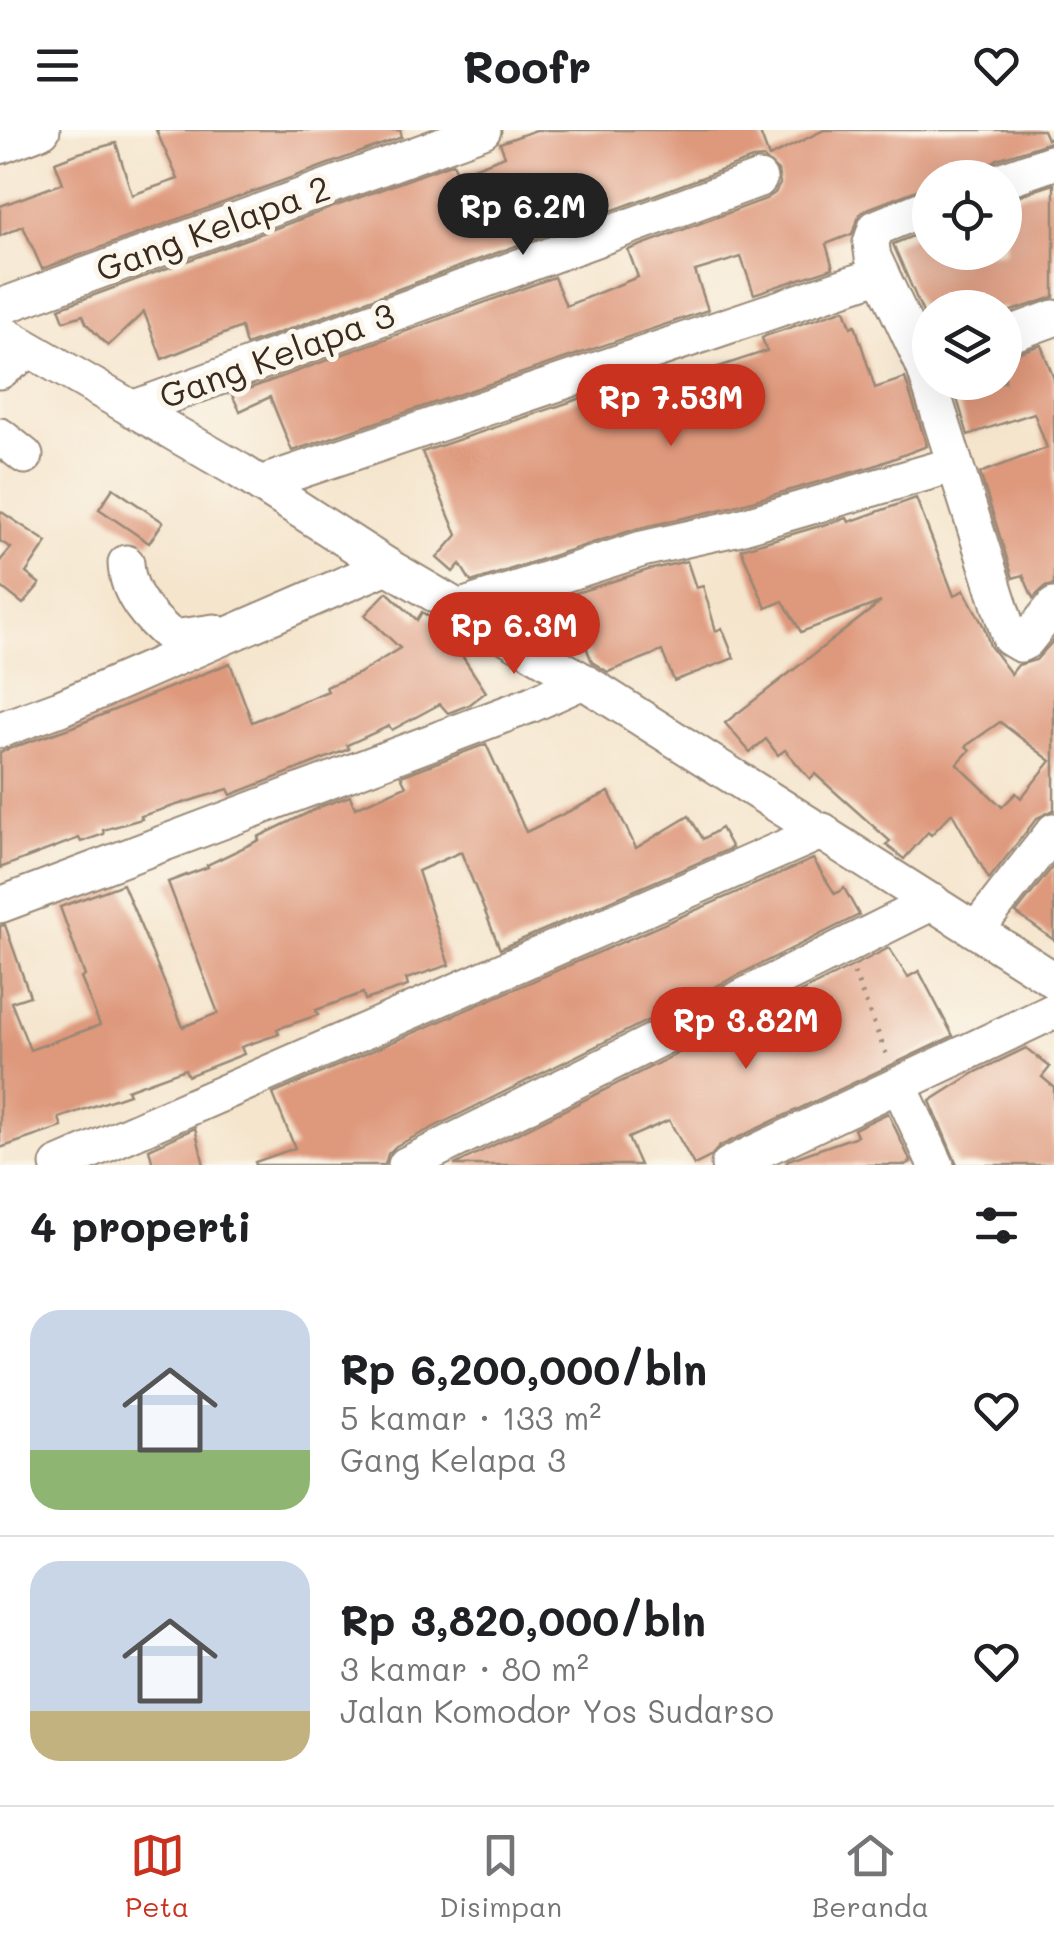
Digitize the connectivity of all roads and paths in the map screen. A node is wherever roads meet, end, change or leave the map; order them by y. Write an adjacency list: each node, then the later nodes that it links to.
1 (42, 130): 3 (street)
2 (483, 130): 9 (street, Gang Kelapa 2)
3 (0, 146)
4 (1054, 162): 5 (street)
5 (1022, 173)
6 (759, 179): 16 (street, Gang Kelapa 3)
7 (912, 213): 8 (street)
8 (881, 274): 12 (street); 18 (street)
9 (0, 306)
10 (1053, 323): 11 (street)
11 (1022, 331)
12 (912, 335)
13 (15, 341): 14 (street); 16 (street)
14 (0, 370)
15 (936, 400): 17 (street)
16 (132, 409): 18 (street)
17 (953, 465): 21 (street); 22 (street)
18 (260, 484): 20 (street)
19 (126, 563): 23 (street)
20 (387, 566): 21 (street); 23 (street)
21 (461, 606): 24 (street)
22 (1054, 606)
23 (278, 614): 25 (street)
24 (583, 681): 26 (street); 29 (street)
25 (0, 730)
26 (823, 831): 28 (street); 35 (street)
27 (1054, 831): 30 (street)
28 (933, 902): 30 (street); 31 (street)
29 (0, 905)
30 (977, 929): 32 (street)
31 (844, 948): 34 (path); 36 (street)
32 (1054, 980)
33 (1054, 1011): 34 (street)
34 (899, 1085): 37 (street); 38 (street)
35 (58, 1165)
36 (406, 1165)
37 (729, 1165)
38 (936, 1165)

